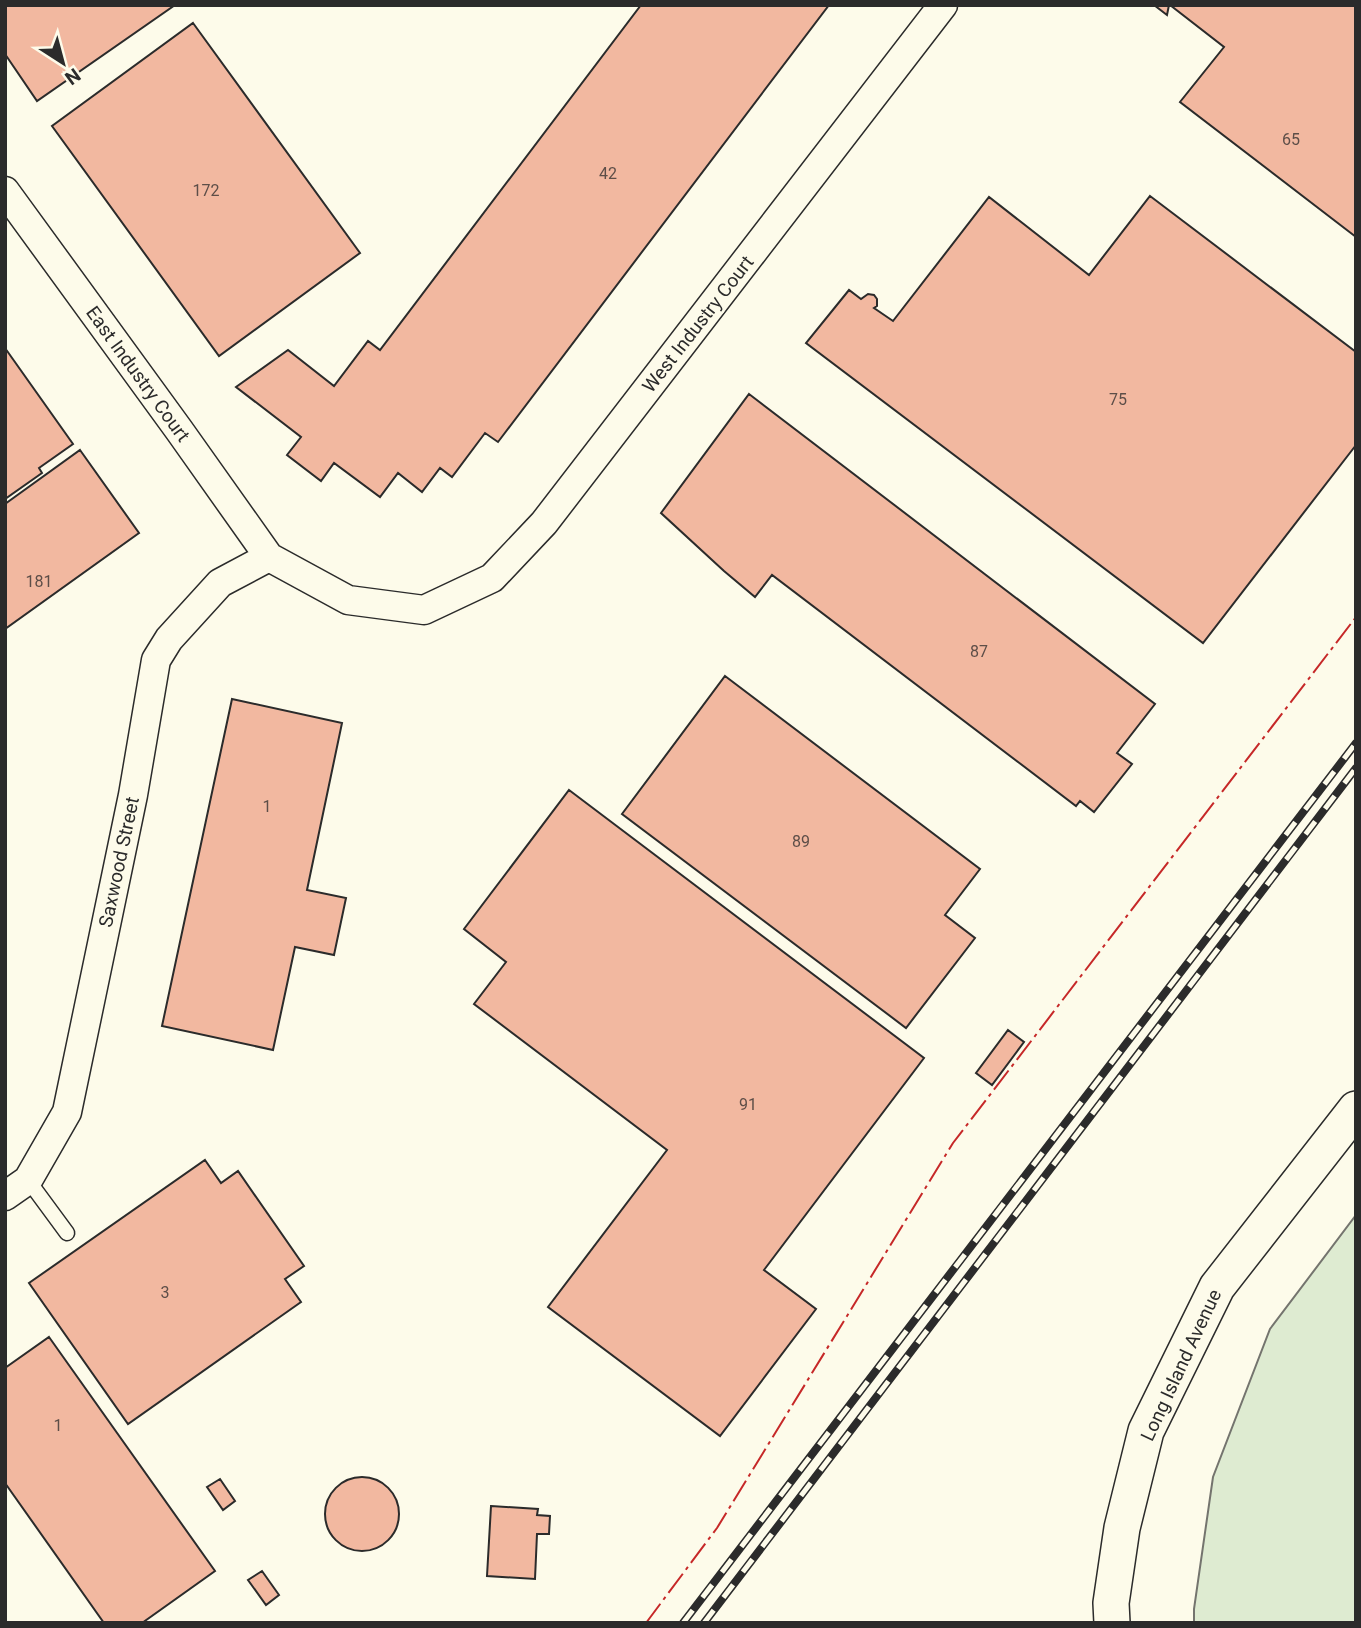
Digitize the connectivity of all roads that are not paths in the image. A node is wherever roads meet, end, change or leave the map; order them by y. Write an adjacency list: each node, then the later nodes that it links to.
1 (943, 5): 3 (street, West Industry Court)
2 (5, 191): 3 (street, East Industry Court)
3 (269, 557): 5 (street, Saxwood Street)
4 (1356, 1109): 8 (street, Long Island Avenue)
5 (28, 1180): 6 (street, Saxwood Street); 7 (lane)
6 (5, 1196)
7 (67, 1233)
8 (1112, 1623)

